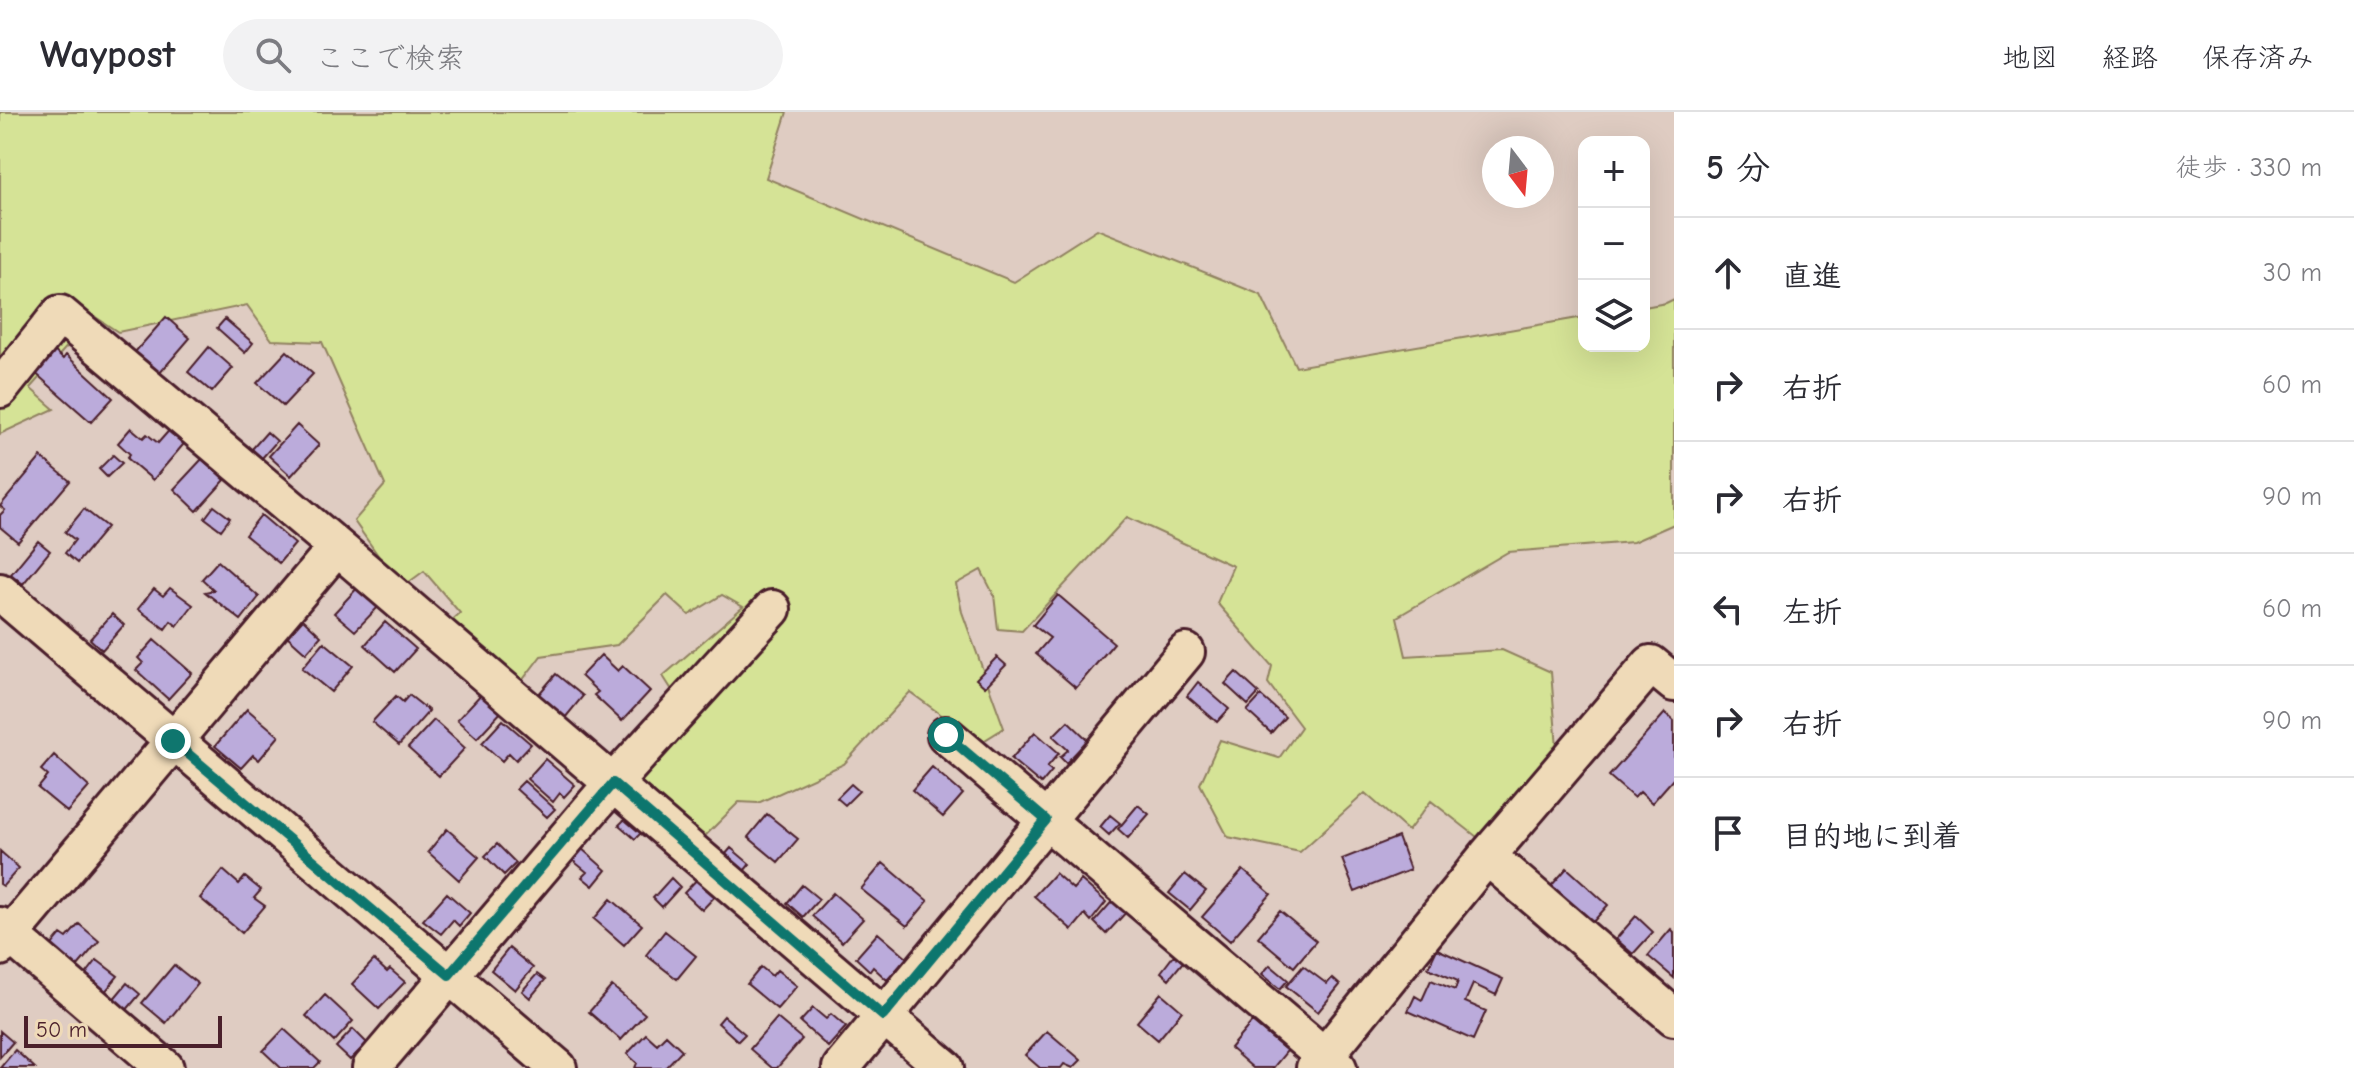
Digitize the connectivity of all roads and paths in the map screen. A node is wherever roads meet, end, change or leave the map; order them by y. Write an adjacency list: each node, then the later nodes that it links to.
1 (0, 389): 2 (street)
2 (337, 547): 8 (street); 9 (street)
3 (0, 592): 8 (street)
4 (772, 609): 9 (street)
5 (1186, 652): 10 (street)
6 (1674, 683): 11 (street)
7 (946, 735): 10 (street)
8 (173, 741): 12 (street); 13 (street)
9 (613, 783): 13 (street); 14 (street)
10 (1046, 820): 14 (street); 16 (street)
11 (1487, 856): 15 (street); 16 (street)
12 (3, 936): 17 (street)
13 (449, 975): 18 (street); 19 (street)
14 (883, 1016): 20 (street); 21 (street)
15 (1674, 1017)
16 (1326, 1064)
17 (165, 1068)
18 (371, 1068)
19 (558, 1068)
20 (841, 1068)
21 (945, 1068)

